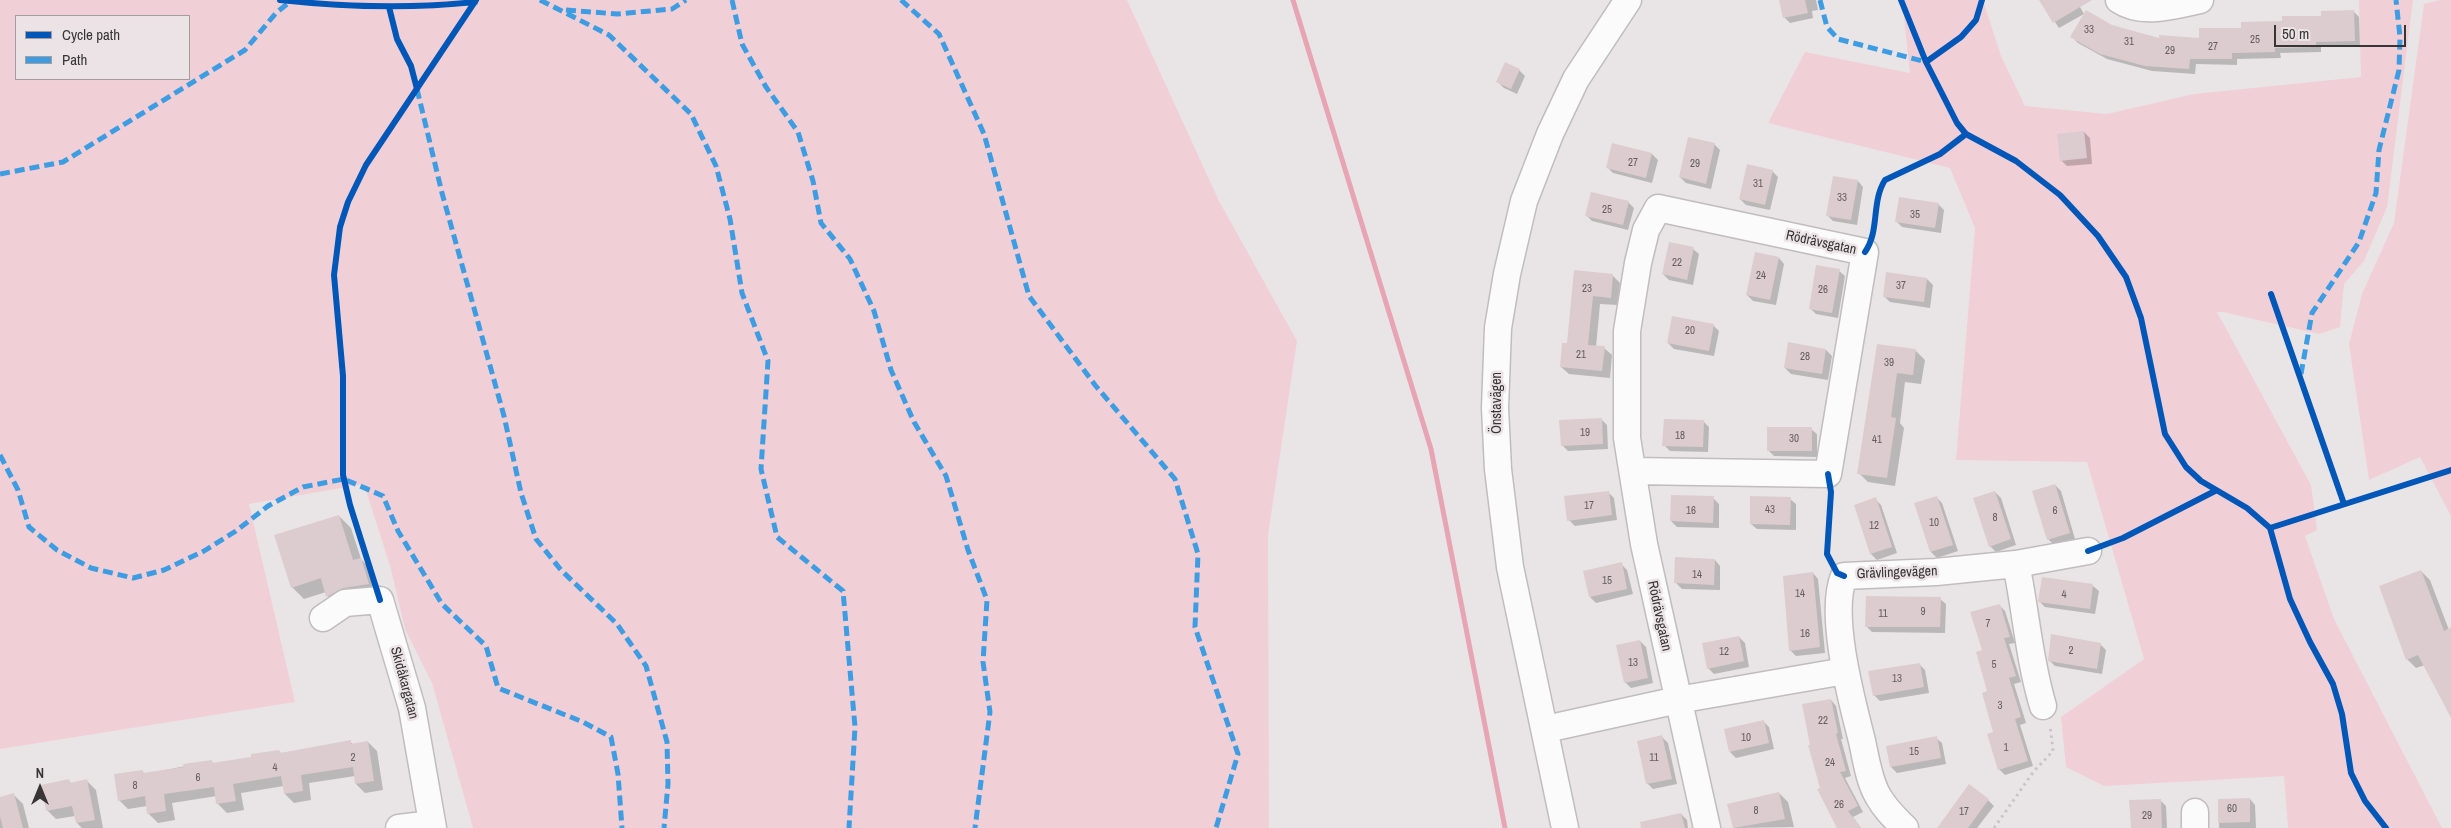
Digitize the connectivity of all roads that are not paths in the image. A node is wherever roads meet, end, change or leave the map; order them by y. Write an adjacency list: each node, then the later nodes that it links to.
1 (1628, 0): 11 (street, Önstavägen)
2 (2119, 0): 3 (street)
3 (2200, 0)
4 (1632, 472): 4 (street, Rödrävsgatan); 9 (street, Rödrävsgatan)
5 (2088, 551): 6 (street, Grävlingevägen)
6 (2016, 564): 8 (street, Grävlingevägen); 10 (street)
7 (323, 618): 12 (street, Skidåkargatan)
8 (1845, 671): 9 (street); 16 (street, Grävlingevägen)
9 (1678, 700): 11 (street); 15 (street, Rödrävsgatan)
10 (2043, 706)
11 (1546, 729): 14 (street, Önstavägen)
12 (432, 826): 13 (street)
13 (399, 828)
14 (1565, 828)
15 (1708, 828)
16 (1905, 828)

